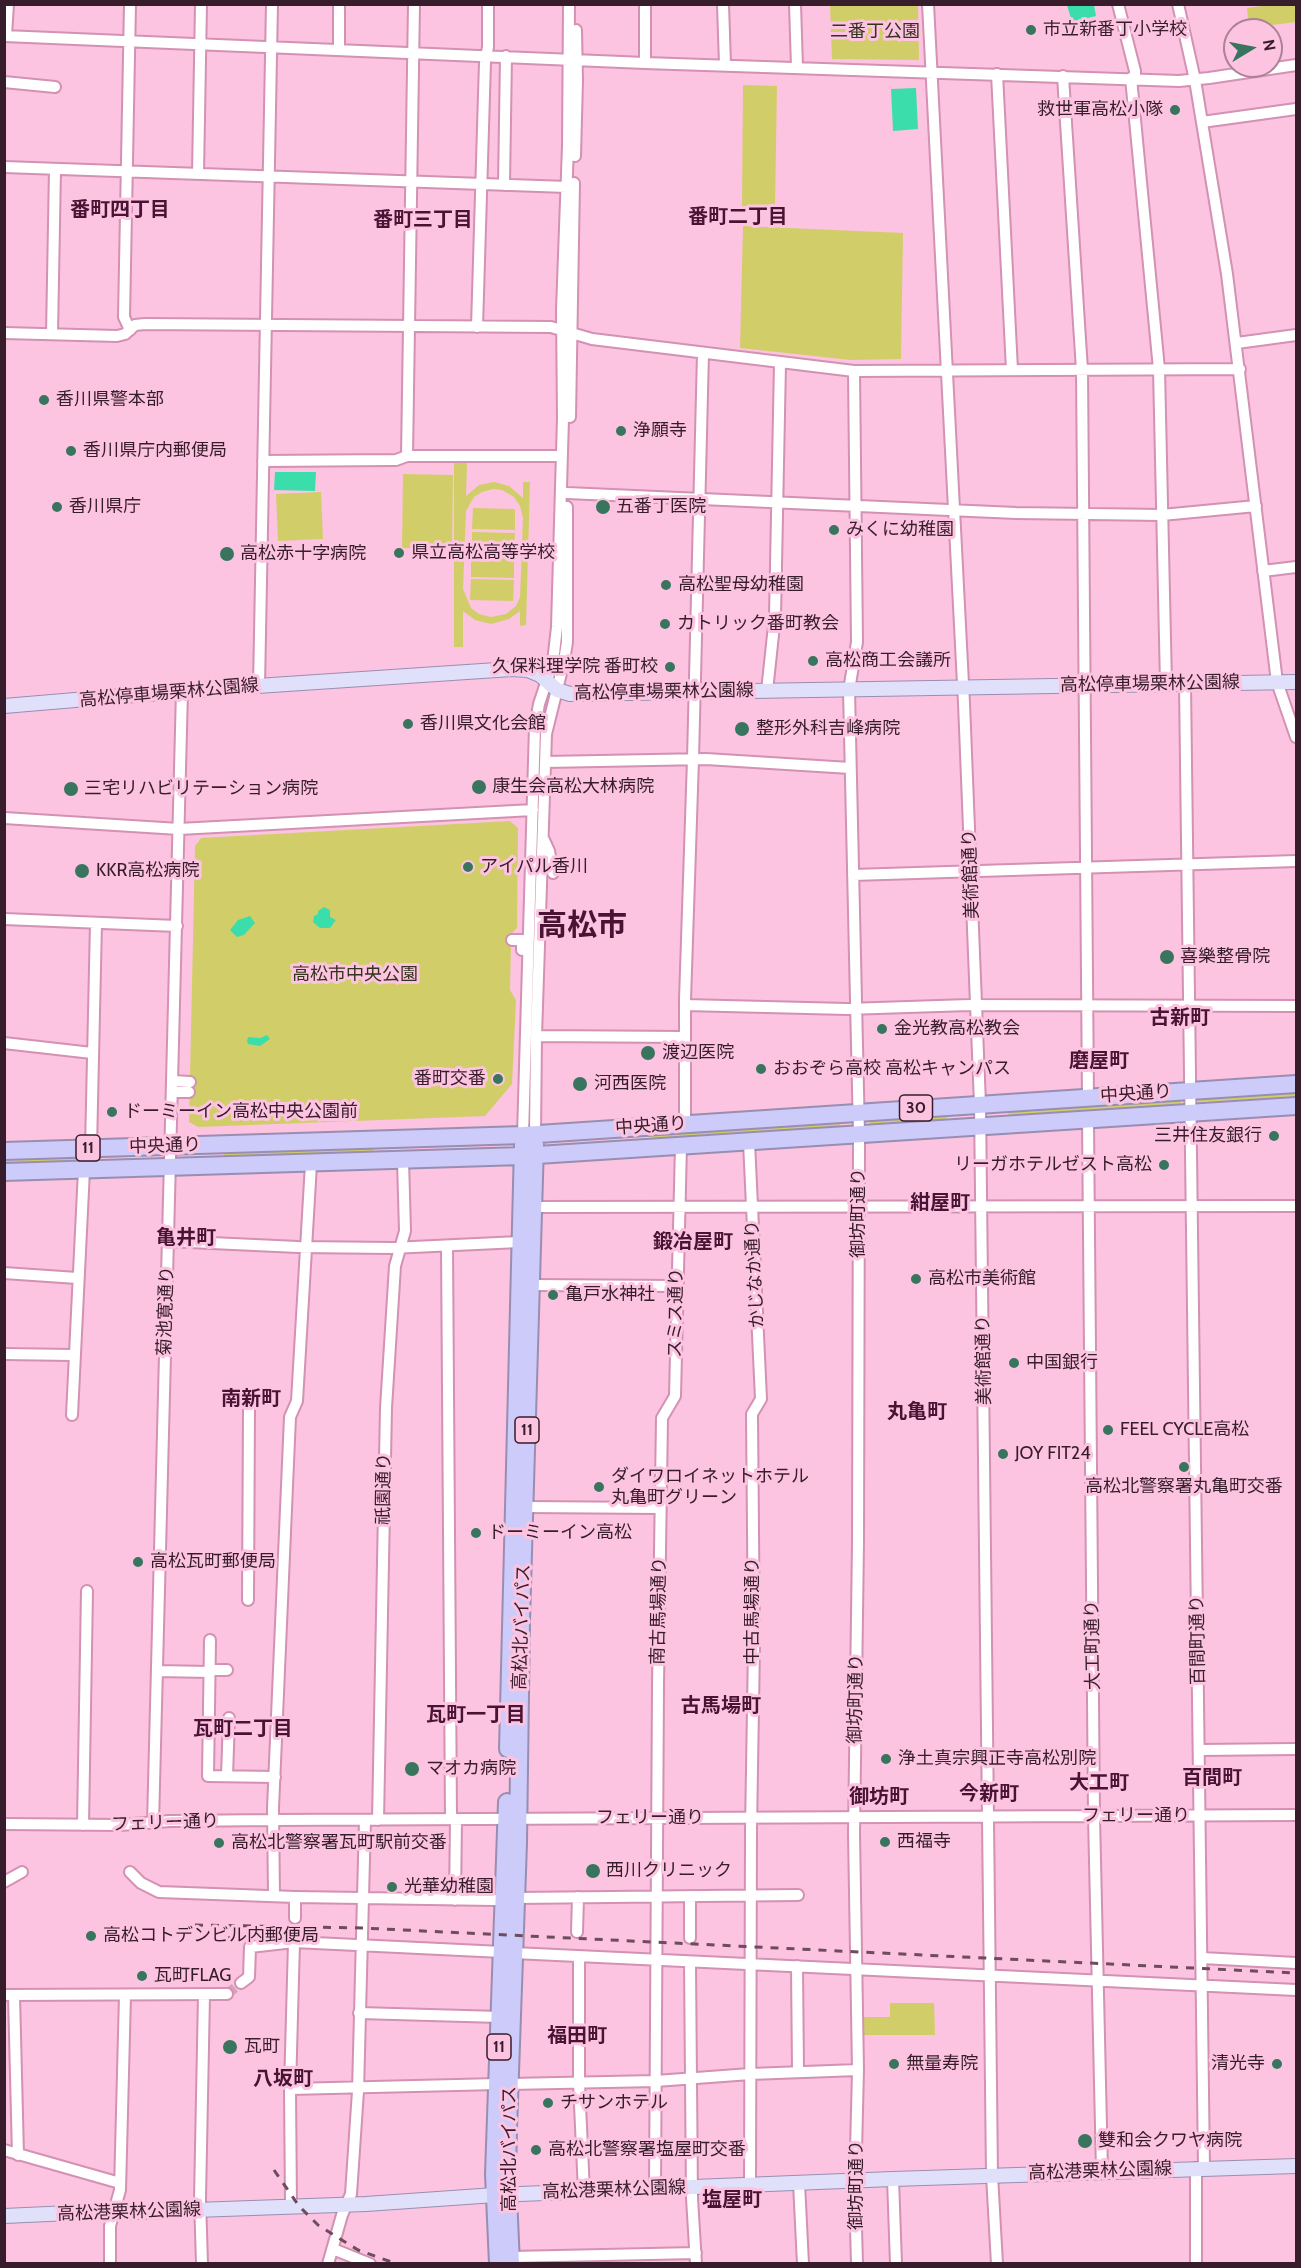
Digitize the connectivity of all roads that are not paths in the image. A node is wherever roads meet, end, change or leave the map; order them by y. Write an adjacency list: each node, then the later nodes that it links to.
1 (8, 4): 16 (street)
2 (130, 4): 17 (street)
3 (201, 4): 18 (street)
4 (272, 4): 19 (street)
5 (339, 4): 20 (street)
6 (414, 4): 21 (street)
7 (488, 4): 22 (street)
8 (569, 4): 24 (street)
9 (577, 4): 24 (street)
10 (645, 4): 25 (street)
11 (723, 4): 27 (street)
12 (795, 4): 28 (street)
13 (928, 4): 29 (street, 美術館通り)
14 (1118, 4): 32 (street)
15 (1178, 4): 33 (street)
16 (5, 36): 17 (street)
17 (129, 41): 18 (street); 40 (street)
18 (200, 44): 19 (street); 41 (street)
19 (271, 47): 20 (street); 42 (street)
20 (339, 50): 21 (street)
21 (413, 52): 22 (street); 43 (street)
22 (487, 55): 23 (street); 44 (street)
23 (506, 56): 24 (street); 45 (street)
24 (572, 59): 25 (street); 46 (street); 52 (street)
25 (645, 63): 27 (street)
26 (1296, 64): 33 (street)
27 (724, 65): 28 (street)
28 (797, 67): 29 (street)
29 (931, 72): 30 (street); 60 (street, 美術館通り)
30 (997, 74): 31 (street); 61 (street)
31 (1063, 76): 32 (street); 62 (street)
32 (1133, 79): 33 (street); 58 (street)
33 (1195, 80): 37 (street)
34 (4, 82): 35 (street)
35 (55, 87)
36 (1296, 109): 37 (street)
37 (1202, 122): 55 (street)
38 (4, 167): 39 (street)
39 (55, 169): 40 (street); 53 (street)
40 (126, 171): 41 (street); 50 (street)
41 (198, 174): 42 (street)
42 (267, 177): 43 (street); 47 (street)
43 (411, 182): 44 (street); 48 (street)
44 (482, 184): 45 (street); 49 (street)
45 (504, 185): 46 (street)
46 (567, 187): 52 (street)
47 (266, 325): 48 (street); 50 (street); 66 (street)
48 (408, 326): 49 (street); 64 (street)
49 (477, 327): 52 (street)
50 (130, 330): 53 (street)
51 (4, 333): 53 (street)
52 (567, 333): 56 (street); 65 (street); 67 (street)
53 (52, 334)
54 (1296, 335): 55 (street)
55 (1236, 343): 59 (street)
56 (703, 353): 57 (street); 68 (street)
57 (780, 363): 63 (street); 69 (street)
58 (1159, 369): 59 (street); 62 (street); 74 (street)
59 (1240, 369): 70 (street)
60 (947, 370): 61 (street); 63 (street); 72 (street, 美術館通り)
61 (1012, 370): 62 (street)
62 (1082, 370): 73 (street)
63 (854, 371): 71 (street, 御坊町通り)
64 (407, 456): 65 (street); 66 (street)
65 (561, 456): 82 (street)
66 (264, 461): 81 (street)
67 (567, 493): 68 (street); 82 (street)
68 (699, 500): 69 (street); 88 (street)
69 (777, 503): 71 (street); 87 (street)
70 (1256, 506): 74 (street); 76 (street)
71 (855, 507): 72 (street); 85 (street, 御坊町通り)
72 (954, 512): 73 (street); 84 (street, 美術館通り)
73 (1084, 514): 74 (street); 83 (street)
74 (1162, 515): 79 (street)
75 (1296, 567): 76 (street)
76 (1263, 571): 77 (street)
77 (1277, 682): 78 (main road, 高松停車場栗林公園線); 80 (main road, 高松停車場栗林公園線); 90 (street)
78 (1296, 682)
79 (1166, 684): 80 (main road, 高松停車場栗林公園線); 83 (main road, 高松停車場栗林公園線)
80 (1185, 684): 99 (street, 百間町通り)
81 (259, 686): 82 (main road, 高松停車場栗林公園線); 86 (main road, 高松停車場栗林公園線)
82 (552, 686): 88 (main road, 高松停車場栗林公園線); 92 (street); 94 (street)
83 (1086, 686): 84 (main road, 高松停車場栗林公園線); 100 (street)
84 (962, 688): 85 (main road, 高松停車場栗林公園線); 101 (street, 美術館通り)
85 (849, 690): 87 (main road, 高松停車場栗林公園線); 93 (street, 御坊町通り)
86 (182, 691): 89 (main road, 高松停車場栗林公園線); 96 (street, 菊池寛通り)
87 (767, 691): 88 (main road, 高松停車場栗林公園線)
88 (693, 693): 91 (street)
89 (4, 706)
90 (1296, 737)
91 (693, 759): 92 (street); 93 (street); 109 (street)
92 (545, 762): 97 (street)
93 (850, 768): 103 (street, 御坊町通り)
94 (533, 810): 96 (street); 108 (street)
95 (4, 818): 96 (street)
96 (179, 830): 106 (street, 菊池寛通り)
97 (543, 837): 102 (street); 115 (street)
98 (1296, 861): 99 (street)
99 (1188, 865): 100 (street); 112 (street, 百間町通り)
100 (1086, 868): 101 (street); 111 (street)
101 (970, 871): 103 (street); 110 (street, 美術館通り)
102 (553, 873)
103 (853, 875): 114 (street, 御坊町通り)
104 (4, 919): 105 (street)
105 (96, 923): 106 (street); 118 (street)
106 (177, 926): 120 (street, 菊池寛通り)
107 (512, 940): 108 (street)
108 (526, 979): 132 (street)
109 (685, 1005): 114 (street); 116 (street)
110 (976, 1005): 111 (street); 114 (street); 124 (street, 美術館通り)
111 (1087, 1005): 112 (street); 123 (street)
112 (1190, 1005): 113 (street); 122 (street, 百間町通り)
113 (1296, 1006)
114 (855, 1008): 126 (street, 御坊町通り)
115 (536, 1036): 116 (street); 132 (street)
116 (685, 1037): 129 (street)
117 (4, 1043): 118 (street)
118 (92, 1053): 136 (street)
119 (1296, 1084): 122 (highway, 中央通り / 30)
120 (172, 1086): 121 (street); 134 (street, 菊池寛通り)
121 (190, 1087)
122 (1191, 1090): 123 (highway, 中央通り / 30); 127 (street, 百間町通り)
123 (1089, 1097): 124 (highway, 中央通り / 30)
124 (980, 1104): 126 (highway, 中央通り / 30); 130 (street, 美術館通り)
125 (1296, 1106): 127 (highway, 中央通り / 30)
126 (858, 1112): 129 (highway, 中央通り / 30); 131 (street, 御坊町通り)
127 (1191, 1112): 128 (highway, 中央通り / 30); 146 (street, 百間町通り)
128 (1088, 1119): 130 (highway, 中央通り / 30); 145 (street, 大工町通り)
129 (685, 1124): 132 (highway, 中央通り / 30)
130 (981, 1125): 131 (highway, 中央通り / 30); 151 (street, 美術館通り)
131 (859, 1134): 133 (highway, 中央通り / 30); 150 (street, 御坊町通り)
132 (529, 1135): 134 (highway, 中央通り / 11); 138 (highway, 高松北バイパス / 11)
133 (749, 1142): 135 (highway, 中央通り / 30); 149 (street, かじなか通り)
134 (171, 1146): 136 (highway, 中央通り / 11); 141 (street, 菊池寛通り)
135 (681, 1146): 138 (highway, 中央通り / 30); 144 (street, スミス通り)
136 (92, 1148): 137 (highway, 中央通り / 11)
137 (4, 1151)
138 (528, 1155): 139 (highway, 中央通り / 11); 148 (highway, 高松北バイパス / 11); 153 (highway, 高松北バイパス / 11)
139 (403, 1160): 140 (highway, 中央通り / 11); 156 (street, 祇園通り)
140 (311, 1164): 141 (highway, 中央通り / 11); 155 (street)
141 (170, 1168): 142 (highway, 中央通り / 11); 152 (street, 菊池寛通り)
142 (84, 1170): 143 (highway, 中央通り / 11); 158 (street)
143 (4, 1172)
144 (679, 1206): 148 (street); 149 (street); 160 (street, スミス通り)
145 (1088, 1206): 146 (street); 151 (street); 183 (street, 大工町通り)
146 (1191, 1206): 147 (street); 177 (street, 百間町通り)
147 (1296, 1206)
148 (533, 1207): 159 (highway, 高松北バイパス / 11)
149 (751, 1207): 150 (street); 163 (street, かじなか通り)
150 (859, 1207): 151 (street); 186 (street, 御坊町通り)
151 (982, 1208): 182 (street, 美術館通り)
152 (168, 1241): 155 (street); 173 (street, 菊池寛通り)
153 (519, 1242): 154 (street); 188 (highway, 高松北バイパス / 11)
154 (447, 1246): 156 (street); 187 (street)
155 (305, 1247): 156 (street); 179 (street)
156 (402, 1247): 191 (street, 祇園通り)
157 (4, 1273): 158 (street)
158 (77, 1278): 162 (street)
159 (531, 1285): 160 (street); 167 (highway, 高松北バイパス / 11)
160 (677, 1286): 165 (street, スミス通り)
161 (4, 1354): 162 (street)
162 (73, 1356): 166 (street)
163 (758, 1406): 185 (street, 中古馬場通り)
164 (249, 1407): 170 (street)
165 (669, 1407): 168 (street, 南古馬場通り)
166 (72, 1415)
167 (525, 1507): 168 (street); 188 (highway, 高松北バイパス / 11)
168 (660, 1508): 184 (street, 南古馬場通り)
169 (87, 1591): 194 (street)
170 (248, 1600)
171 (210, 1641): 174 (street)
172 (227, 1670): 174 (street)
173 (157, 1671): 174 (street); 192 (street, 菊池寛通り)
174 (210, 1672): 178 (street)
175 (229, 1718): 178 (street)
176 (1296, 1749): 177 (street)
177 (1199, 1750): 180 (street, 百間町通り)
178 (227, 1776): 179 (street)
179 (275, 1777): 189 (street)
180 (1200, 1815): 181 (street, フェリー通り); 183 (street, フェリー通り); 215 (street, 百間町通り)
181 (1296, 1815)
182 (989, 1816): 183 (street, フェリー通り); 186 (street, フェリー通り); 222 (street, 美術館通り)
183 (1094, 1816): 223 (street, 大工町通り)
184 (657, 1817): 185 (street, フェリー通り); 188 (street, フェリー通り); 204 (street, 南古馬場通り)
185 (752, 1818): 186 (street, フェリー通り); 201 (street, 中古馬場通り)
186 (854, 1818): 221 (street, 御坊町通り)
187 (453, 1819): 188 (street, フェリー通り); 191 (street, フェリー通り); 207 (street)
188 (512, 1819): 206 (highway, 高松北バイパス / 11)
189 (274, 1820): 190 (street, フェリー通り); 192 (street, フェリー通り); 199 (street)
190 (365, 1820): 191 (street, フェリー通り); 205 (street)
191 (378, 1820)
192 (153, 1823): 194 (street, フェリー通り)
193 (4, 1824): 194 (street, フェリー通り)
194 (83, 1825)
195 (22, 1872): 197 (street)
196 (130, 1872): 199 (street)
197 (4, 1882)
198 (798, 1895): 201 (street)
199 (274, 1896): 202 (street)
200 (690, 1896): 201 (street); 204 (street); 210 (street)
201 (751, 1896): 219 (street, 中古馬場通り)
202 (295, 1897): 205 (street); 208 (street)
203 (578, 1897): 204 (street); 206 (street); 209 (street)
204 (656, 1897): 216 (street, 南古馬場通り)
205 (362, 1899): 207 (street); 212 (street)
206 (510, 1899): 207 (street); 213 (highway, 高松北バイパス / 11)
207 (455, 1900)
208 (295, 1918)
209 (578, 1932)
210 (690, 1938)
211 (294, 1942): 212 (street); 224 (street); 241 (street)
212 (362, 1944): 213 (street); 231 (street)
213 (508, 1952): 214 (street); 232 (highway, 高松北バイパス / 11); 239 (highway, 高松北バイパス / 11)
214 (579, 1957): 216 (street); 238 (street)
215 (1202, 1958): 218 (street); 225 (street, 百間町通り)
216 (656, 1961): 217 (street); 237 (street, 南古馬場通り)
217 (690, 1962): 219 (street); 236 (street)
218 (1296, 1963)
219 (750, 1964): 220 (street); 235 (street, 中古馬場通り)
220 (797, 1966): 221 (street); 234 (street)
221 (855, 1968): 222 (street); 233 (street, 御坊町通り)
222 (989, 1974): 223 (street); 247 (street, 美術館通り)
223 (1098, 1979): 225 (street); 246 (street, 大工町通り)
224 (241, 1983)
225 (1202, 1984): 226 (street); 245 (street, 百間町通り)
226 (1296, 1990)
227 (227, 1994): 230 (street)
228 (9, 1995): 229 (street); 243 (street)
229 (125, 1995): 230 (street); 251 (street)
230 (204, 1995): 259 (street)
231 (359, 2013): 232 (street); 240 (street)
232 (500, 2018): 239 (highway, 高松北バイパス / 11)
233 (858, 2070): 234 (street); 249 (street, 御坊町通り)
234 (798, 2072): 235 (street)
235 (750, 2074): 236 (street); 252 (street, 中古馬場通り)
236 (690, 2078): 237 (street); 253 (street)
237 (656, 2081): 238 (street); 254 (street, 南古馬場通り)
238 (579, 2083): 239 (street); 255 (street)
239 (504, 2084): 240 (street); 256 (highway, 高松北バイパス / 11)
240 (358, 2088): 241 (street); 257 (street)
241 (290, 2090): 258 (street)
242 (4, 2150): 243 (street)
243 (18, 2155): 251 (street)
244 (1296, 2166): 245 (main road, 高松港栗林公園線)
245 (1200, 2168): 246 (main road, 高松港栗林公園線); 275 (street, 百間町通り)
246 (1102, 2171): 247 (main road, 高松港栗林公園線)
247 (992, 2175): 248 (main road, 高松港栗林公園線); 274 (street, 美術館通り)
248 (893, 2179): 249 (main road, 高松港栗林公園線); 273 (street)
249 (856, 2181): 250 (main road, 高松港栗林公園線); 272 (street, 御坊町通り)
250 (799, 2183): 252 (main road, 高松港栗林公園線); 271 (street)
251 (120, 2184): 260 (street)
252 (750, 2185): 253 (main road, 高松港栗林公園線)
253 (693, 2187): 254 (main road, 高松港栗林公園線); 263 (street)
254 (655, 2189): 255 (main road, 高松港栗林公園線)
255 (584, 2192): 256 (main road, 高松港栗林公園線)
256 (501, 2195): 257 (main road, 高松港栗林公園線); 266 (highway, 高松北バイパス / 11)
257 (347, 2204): 258 (main road, 高松港栗林公園線); 262 (street)
258 (291, 2206): 259 (main road, 高松港栗林公園線)
259 (201, 2210): 260 (main road, 高松港栗林公園線); 268 (street)
260 (114, 2211): 261 (main road, 高松港栗林公園線); 267 (street)
261 (4, 2216)
262 (333, 2249): 269 (street); 270 (street)
263 (696, 2258): 265 (street)
264 (643, 2259): 265 (street); 266 (street)
265 (668, 2259)
266 (507, 2261)
267 (110, 2264)
268 (202, 2264)
269 (328, 2264)
270 (370, 2264)
271 (803, 2264)
272 (857, 2264)
273 (896, 2264)
274 (997, 2264)
275 (1196, 2264)

